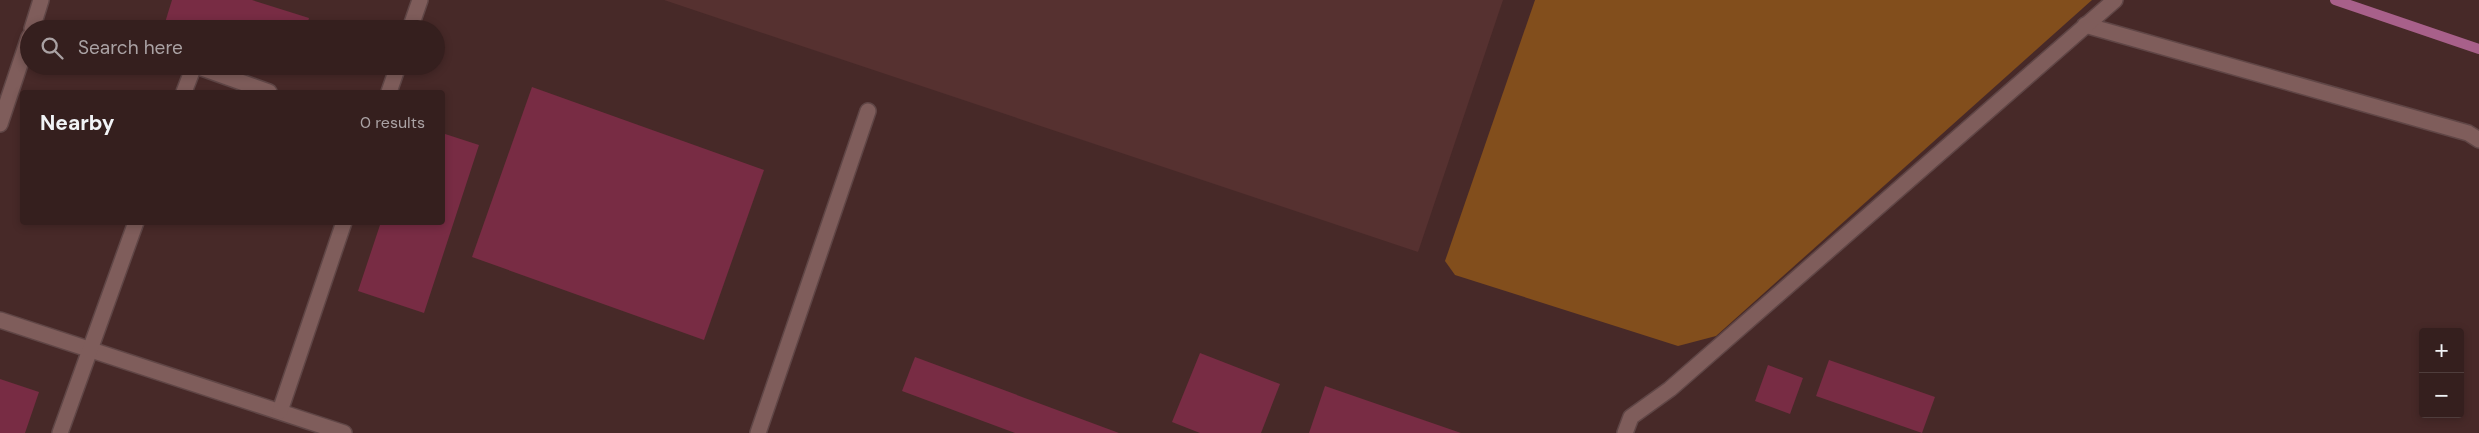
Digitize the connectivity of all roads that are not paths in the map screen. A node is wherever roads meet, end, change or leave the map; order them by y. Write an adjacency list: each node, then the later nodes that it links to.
1 (41, 0): 4 (lane)
2 (420, 0): 5 (lane)
3 (2115, 0): 6 (lane)
4 (35, 20)
5 (413, 20)
6 (2085, 25): 16 (lane); 25 (lane)
7 (20, 65): 15 (lane)
8 (191, 75): 11 (lane)
9 (221, 75): 12 (lane)
10 (395, 75): 13 (lane)
11 (185, 90)
12 (264, 90)
13 (389, 90)
14 (868, 111): 24 (lane)
15 (0, 124)
16 (2479, 140)
17 (135, 225): 20 (lane)
18 (343, 225): 21 (lane)
19 (0, 320): 20 (lane)
20 (90, 349): 21 (lane); 22 (lane)
21 (280, 411): 23 (lane)
22 (60, 433)
23 (344, 433)
24 (758, 433)
25 (1625, 433)

